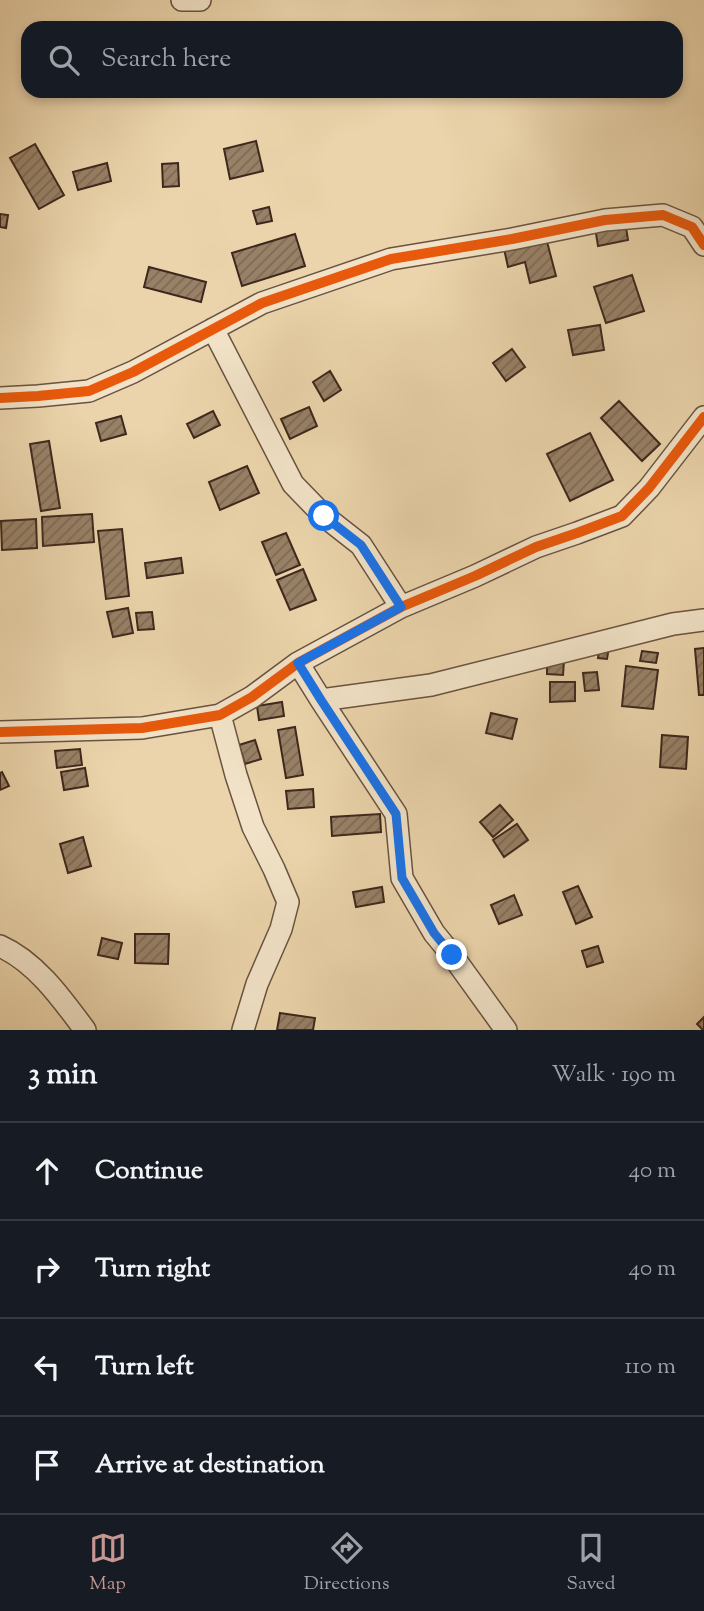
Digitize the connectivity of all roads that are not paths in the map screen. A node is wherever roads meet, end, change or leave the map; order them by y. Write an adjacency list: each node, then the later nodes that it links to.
1 (182, 0): 2 (street)
2 (200, 0)
3 (704, 245): 4 (street)
4 (213, 329): 5 (street); 7 (street)
5 (0, 398)
6 (704, 417): 7 (street)
7 (401, 607): 9 (street)
8 (704, 620): 10 (street)
9 (298, 663): 10 (street); 11 (street)
10 (321, 700): 16 (street)
11 (220, 715): 12 (street); 15 (street)
12 (0, 732)
13 (0, 946): 14 (street)
14 (85, 1030)
15 (243, 1030)
16 (506, 1030)

